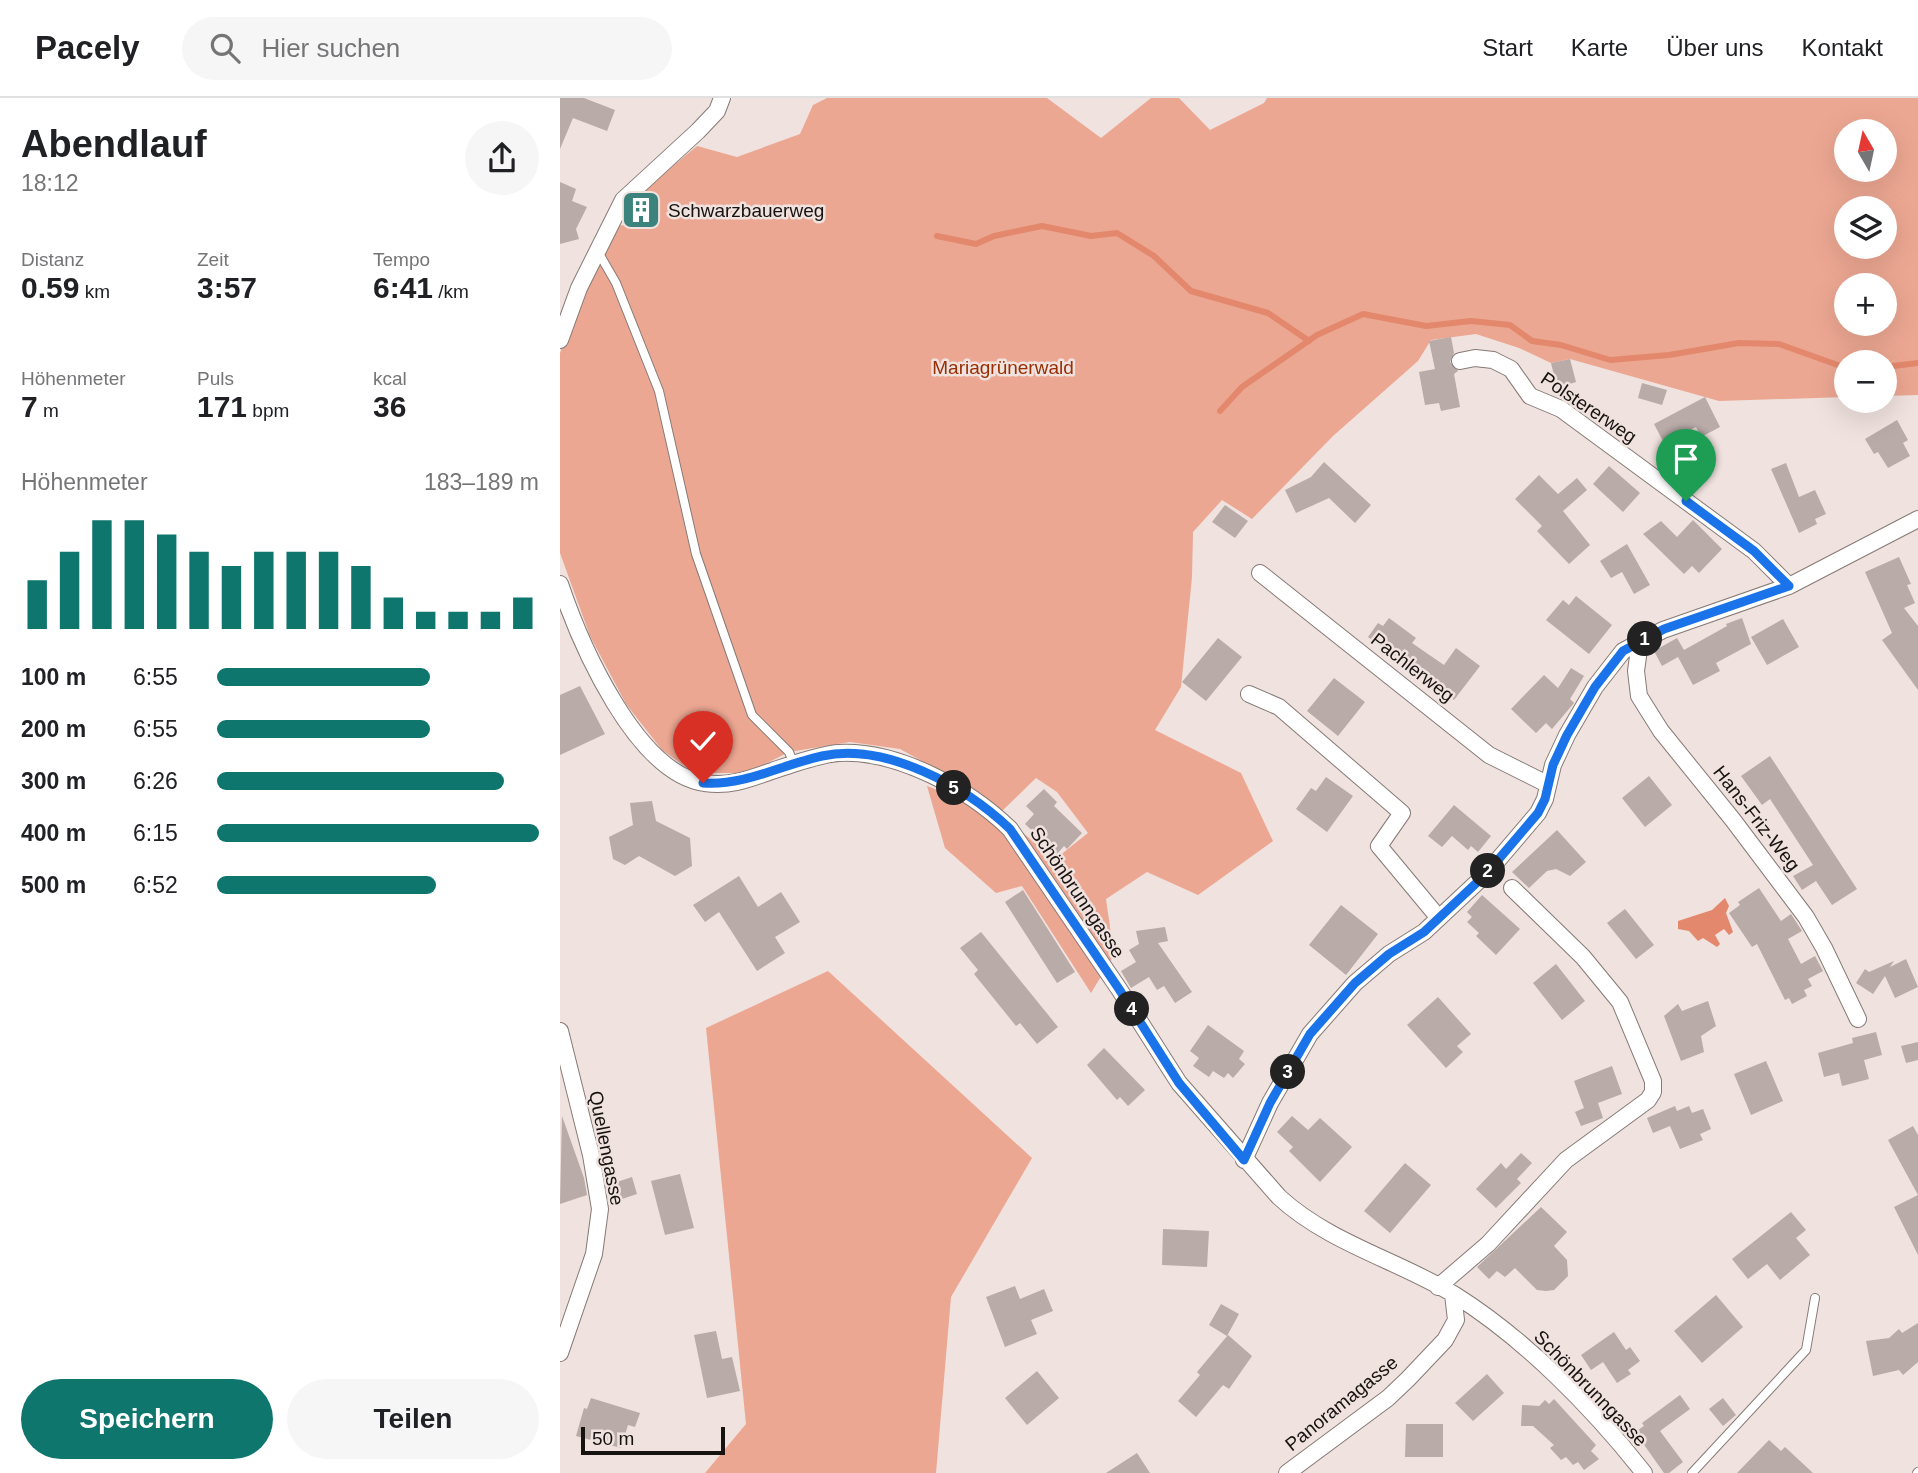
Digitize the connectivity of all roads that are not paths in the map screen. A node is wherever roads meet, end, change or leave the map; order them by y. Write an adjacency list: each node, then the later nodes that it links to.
1 (722, 98): 2 (street)
2 (597, 250): 3 (street); 11 (lane)
3 (560, 341)
4 (1460, 361): 8 (street, Polstererweg)
5 (1918, 519): 8 (street)
6 (1260, 573): 12 (street, Pachlerweg)
7 (560, 584): 11 (street, Schönbrunngasse)
8 (1789, 586): 9 (street)
9 (1640, 642): 12 (street); 15 (street, Hans-Friz-Weg)
10 (1249, 694): 14 (street)
11 (794, 764): 17 (street, Schönbrunngasse)
12 (1547, 784): 14 (street)
13 (1513, 888): 18 (street)
14 (1438, 917): 17 (street)
15 (1858, 1019)
16 (560, 1031): 21 (street, Quellengasse)
17 (1244, 1160): 18 (street, Schönbrunngasse)
18 (1438, 1287): 19 (street, Schönbrunngasse)
19 (1453, 1294): 22 (street, Panoramagasse); 23 (street, Schönbrunngasse)
20 (1815, 1298): 24 (lane)
21 (560, 1353)
22 (1287, 1473)
23 (1644, 1473)
24 (1692, 1473)

